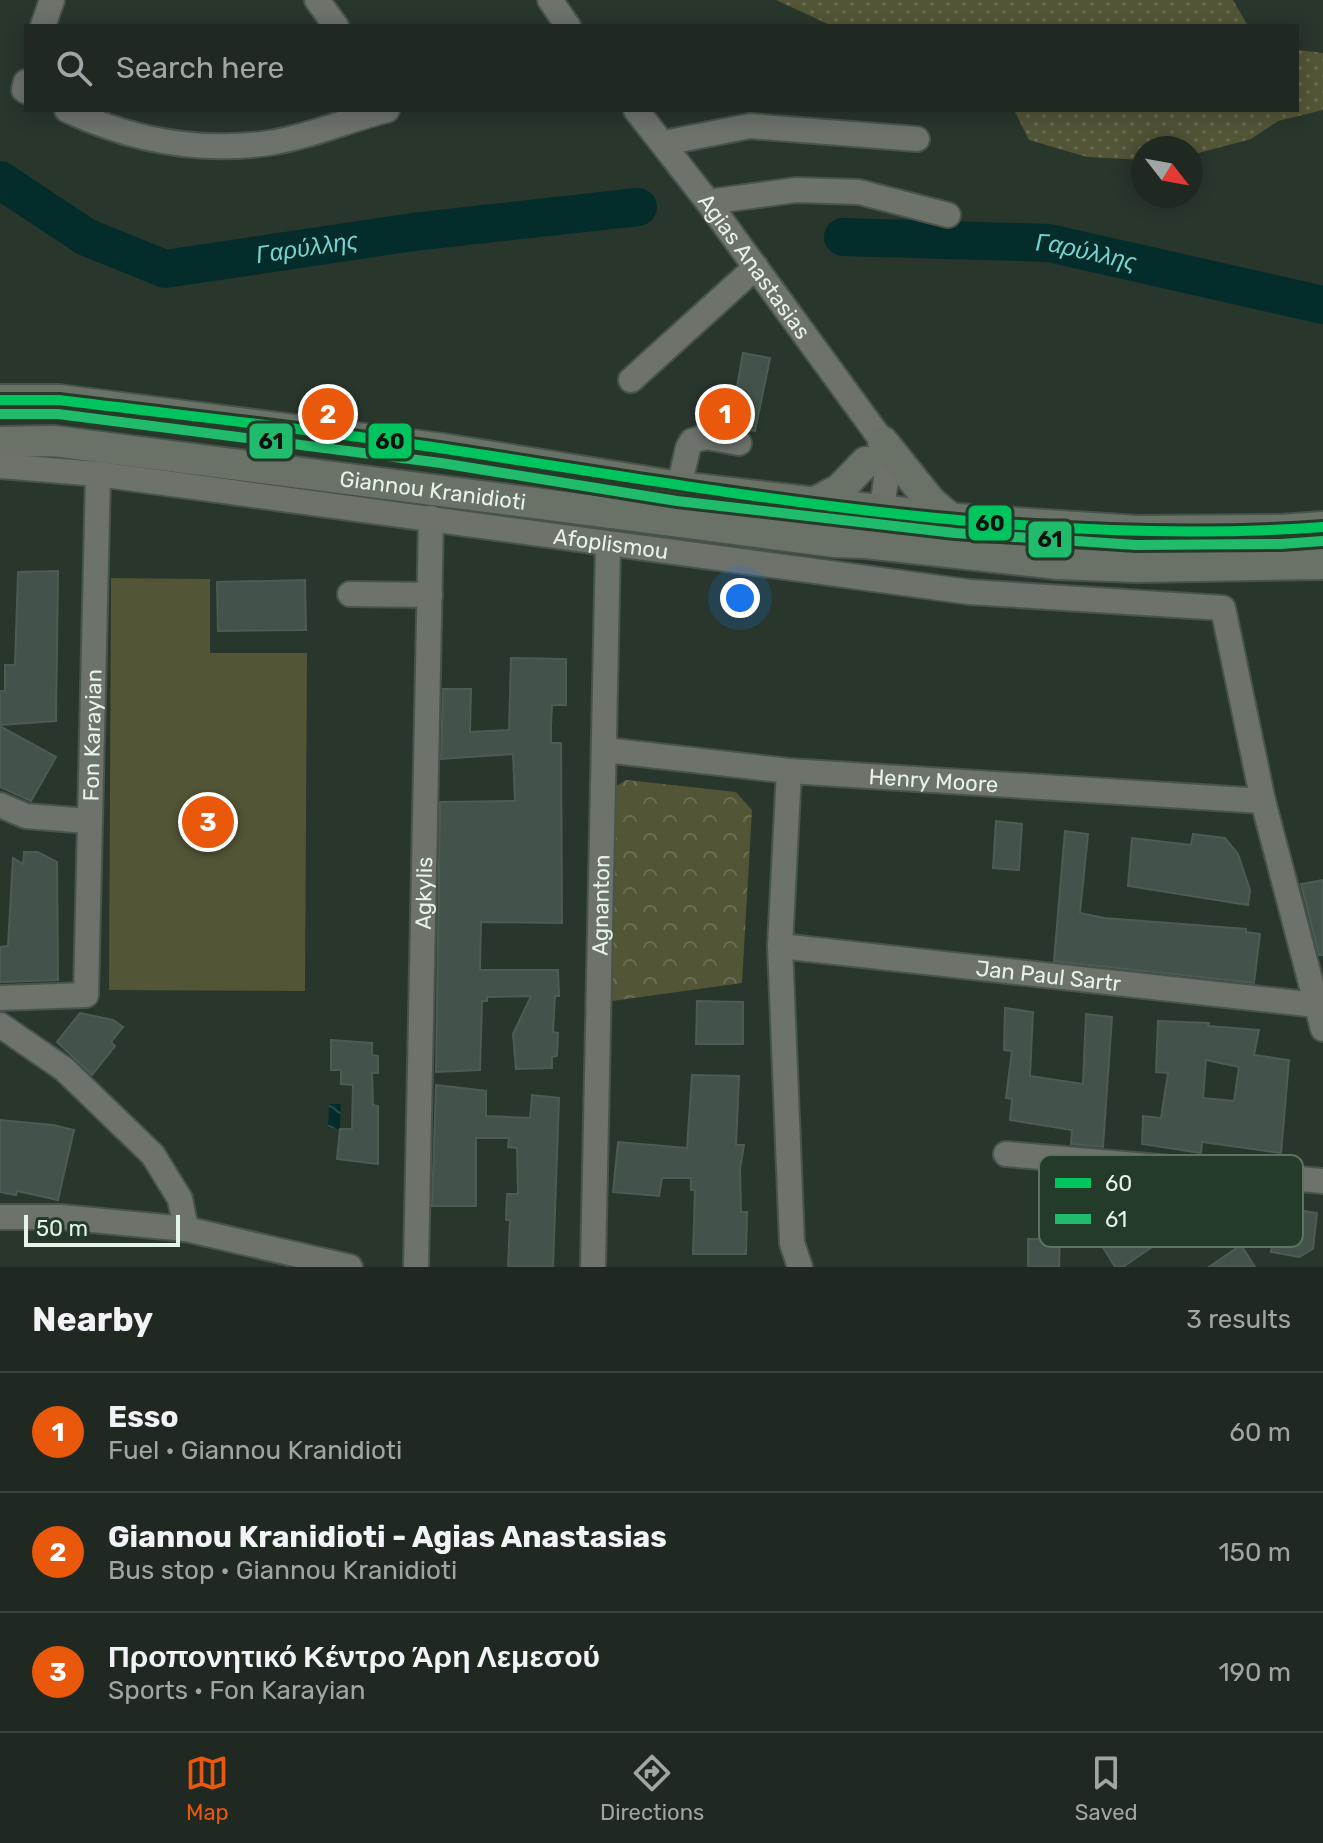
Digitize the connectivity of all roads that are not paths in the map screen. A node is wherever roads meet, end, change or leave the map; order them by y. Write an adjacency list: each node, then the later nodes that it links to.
1 (52, 0): 4 (street)
2 (317, 0): 5 (street)
3 (550, 0): 6 (street)
4 (44, 24)
5 (335, 24)
6 (567, 24)
7 (71, 112): 8 (street)
8 (376, 112)
9 (638, 112): 11 (street, Agias Anastasias)
10 (917, 139): 11 (street)
11 (664, 143): 12 (street, Agias Anastasias)
12 (708, 202): 13 (street); 14 (street, Agias Anastasias)
13 (948, 215)
14 (756, 267): 15 (street); 17 (street, Agias Anastasias)
15 (631, 380)
16 (0, 400): 21 (main road, Giannou Kranidioti)
17 (873, 442): 22 (main road); 23 (street); 25 (main road)
18 (739, 443): 21 (street)
19 (0, 461): 20 (street, Afoplismou); 27 (main road, Giannou Kranidioti)
20 (98, 474): 24 (street, Afoplismou); 36 (street, Fon Karayian)
21 (679, 487): 22 (main road, Giannou Kranidioti)
22 (812, 504): 23 (main road, Giannou Kranidioti)
23 (870, 510): 25 (main road, Giannou Kranidioti); 27 (street)
24 (431, 518): 28 (street, Afoplismou); 31 (street, Agkylis)
25 (950, 518): 26 (main road, Giannou Kranidioti)
26 (1323, 527)
27 (866, 543): 29 (main road, Giannou Kranidioti)
28 (608, 544): 32 (street, Agnanton); 34 (street, Afoplismou)
29 (1323, 564)
30 (350, 594): 31 (street)
31 (430, 595): 49 (street, Agkylis)
32 (605, 750): 33 (street, Henry Moore); 50 (street, Agnanton)
33 (789, 771): 34 (street, Henry Moore); 37 (street)
34 (1263, 801): 39 (street)
35 (0, 805): 36 (street)
36 (88, 821): 38 (street, Fon Karayian)
37 (780, 946): 39 (street, Jan Paul Sartr); 51 (street)
38 (0, 998)
39 (1317, 1005): 41 (street)
40 (0, 1025): 47 (street)
41 (1323, 1029)
42 (1006, 1154): 43 (street)
43 (1039, 1157)
44 (1303, 1179): 45 (street)
45 (1323, 1181)
46 (0, 1217): 47 (street)
47 (186, 1229): 48 (street)
48 (350, 1267)
49 (416, 1267)
50 (593, 1267)
51 (800, 1267)

